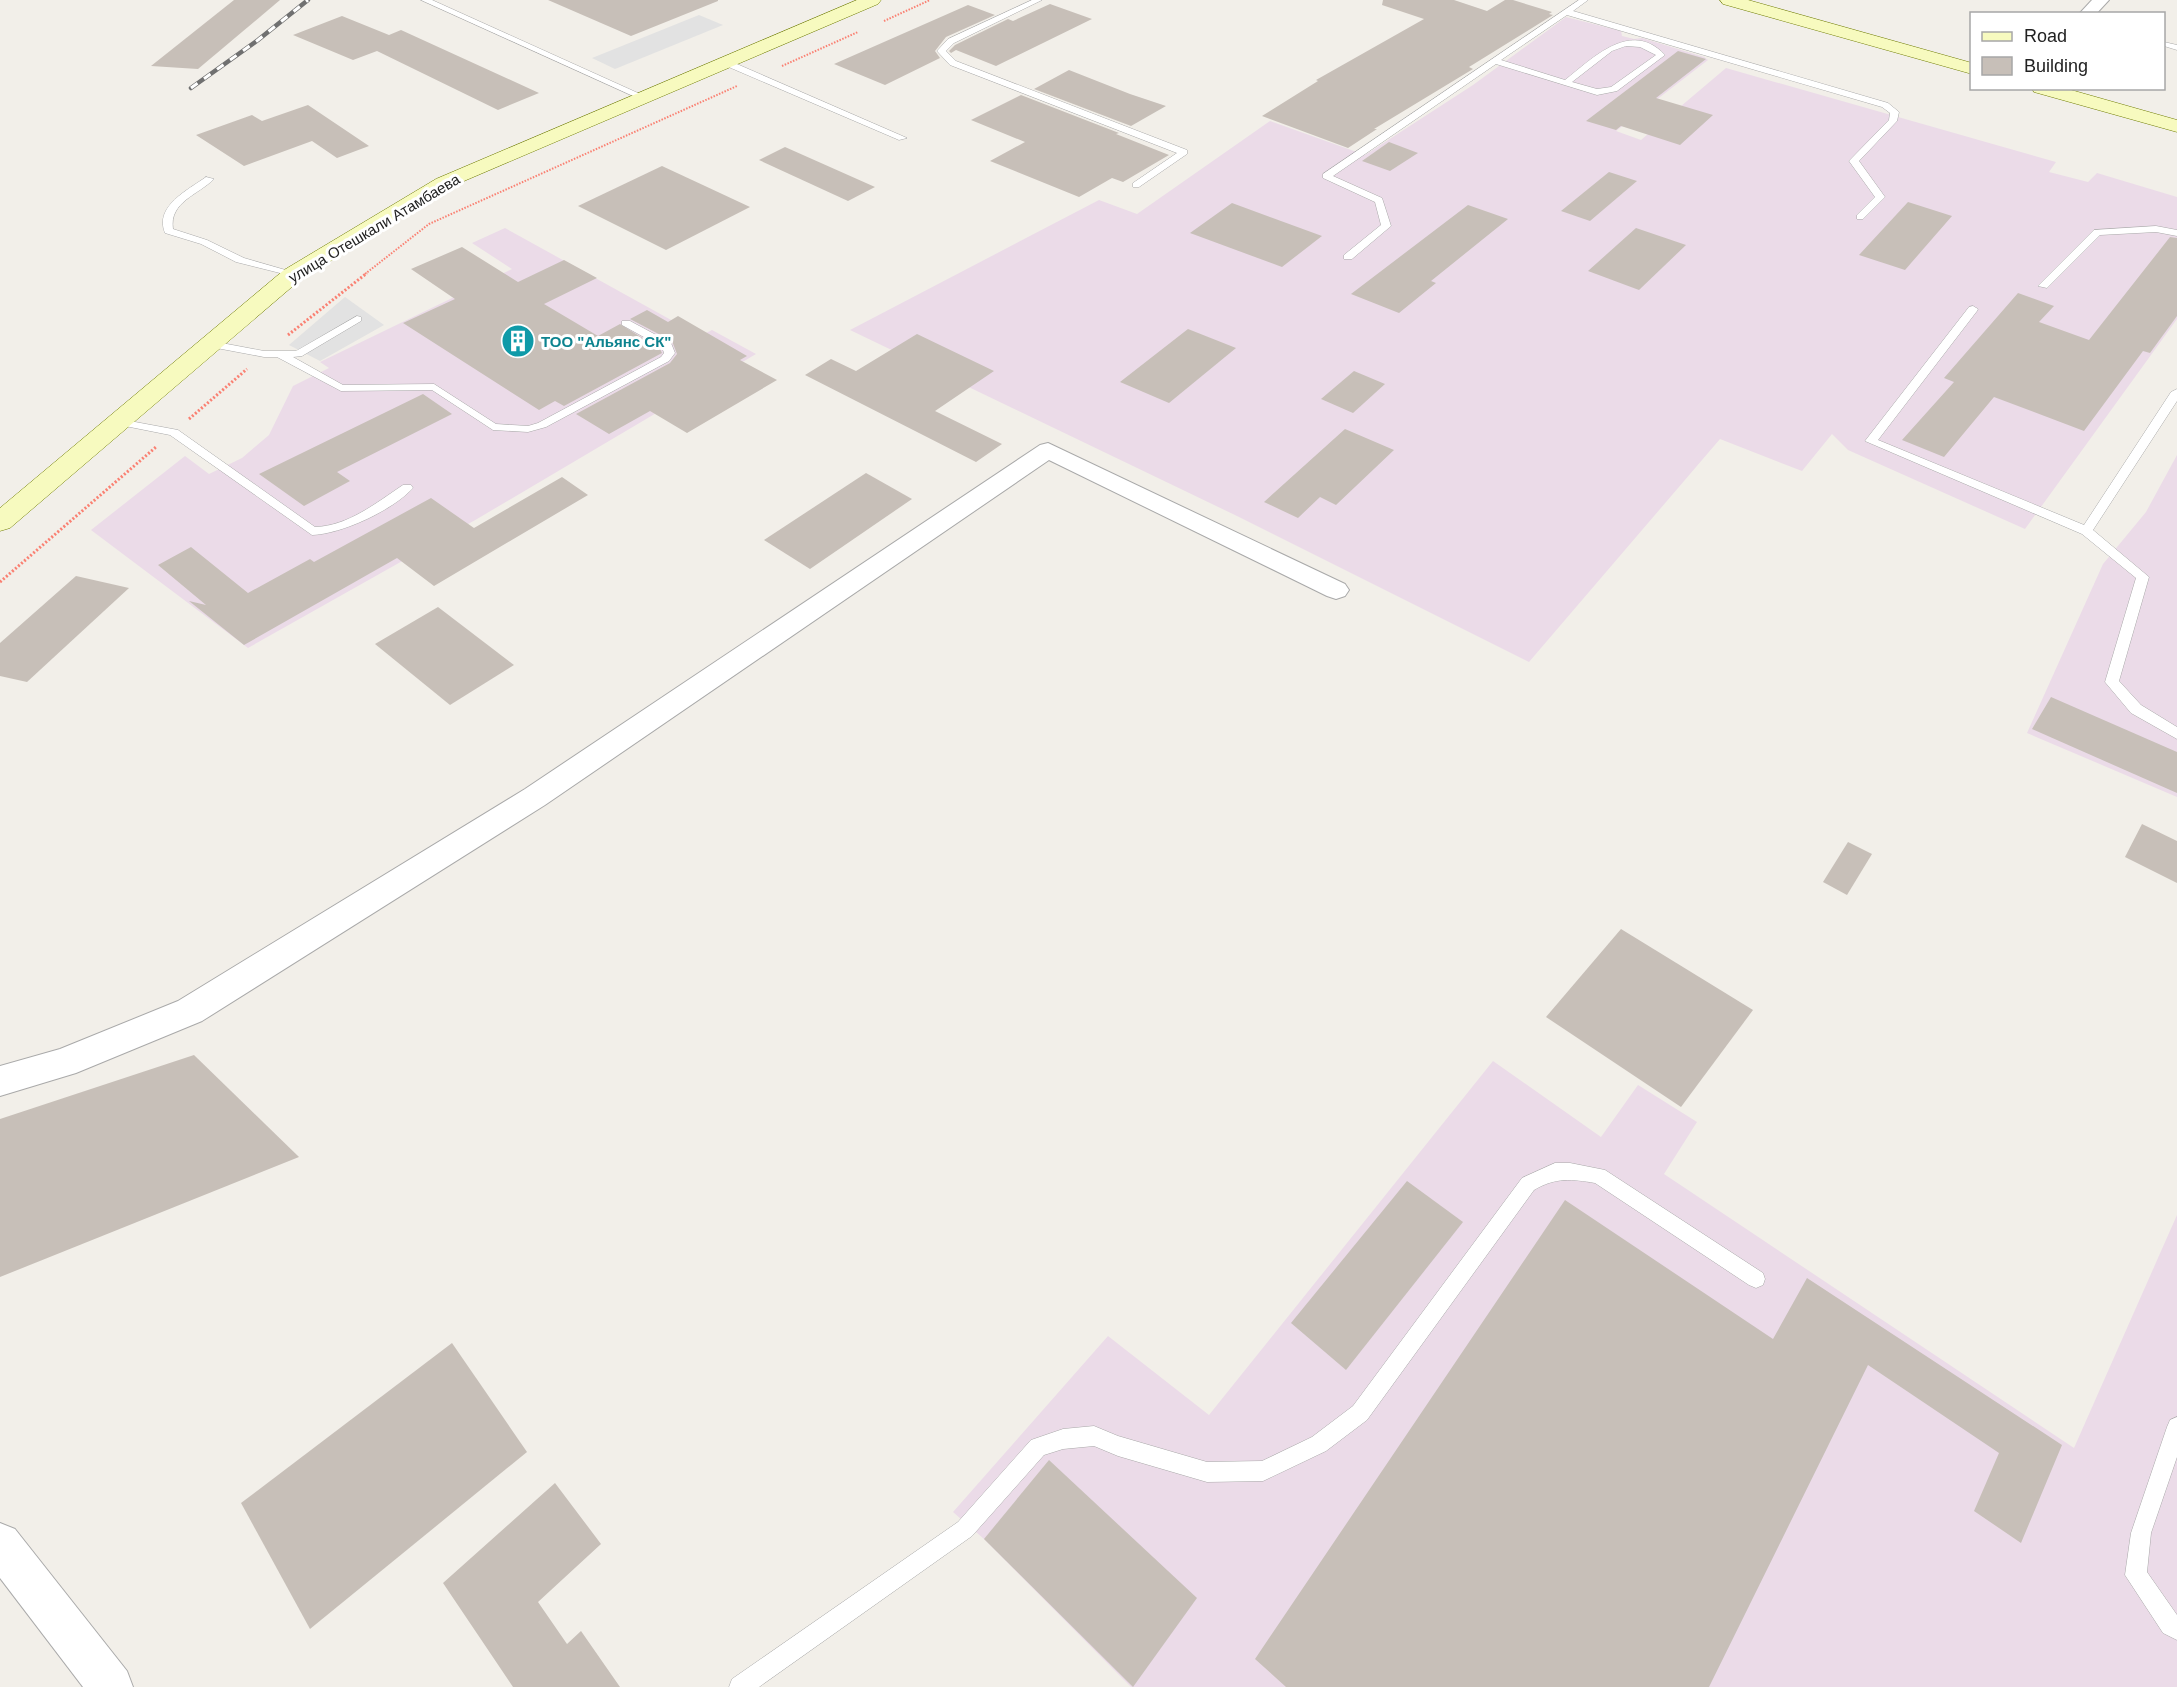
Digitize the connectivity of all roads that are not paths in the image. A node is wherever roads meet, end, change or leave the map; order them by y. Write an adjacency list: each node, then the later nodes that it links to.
1 (425, 0): 8 (lane)
2 (454, 0): 8 (lane)
3 (872, 0): 12 (street, улица Отешкали Атамбаева)
4 (1038, 0): 20 (lane)
5 (1584, 0): 9 (lane)
6 (1729, 0): 13 (street)
7 (2101, 0): 10 (street)
8 (438, 6): 16 (lane)
9 (1566, 12): 11 (lane); 21 (lane)
10 (2090, 12)
11 (1494, 61): 14 (lane); 23 (lane)
12 (727, 63): 16 (street, улица Отешкали Атамбаева); 18 (lane)
13 (1970, 69)
14 (1567, 82): 14 (lane)
15 (2048, 90): 17 (street)
16 (645, 98): 24 (street, улица Отешкали Атамбаева)
17 (2177, 126)
18 (902, 138)
19 (210, 179): 24 (lane)
20 (1136, 185)
21 (1860, 217)
22 (2177, 233): 25 (lane)
23 (1348, 257)
24 (292, 275): 29 (street, улица Отешкали Атамбаева)
25 (2043, 286)
26 (1972, 309): 35 (lane)
27 (357, 319): 30 (lane)
28 (626, 323): 30 (lane)
29 (211, 344): 30 (lane); 32 (street, улица Отешкали Атамбаева)
30 (282, 355)
31 (2177, 392): 35 (lane)
32 (119, 422): 33 (lane); 34 (street, улица Отешкали Атамбаева)
33 (407, 488)
34 (0, 522)
35 (2086, 531): 37 (lane)
36 (1336, 590): 38 (street)
37 (2177, 734)
38 (0, 1081)
39 (1756, 1280): 44 (lane)
40 (2177, 1427): 42 (lane)
41 (0, 1544): 43 (street)
42 (2177, 1629)
43 (111, 1687)
44 (740, 1687)

